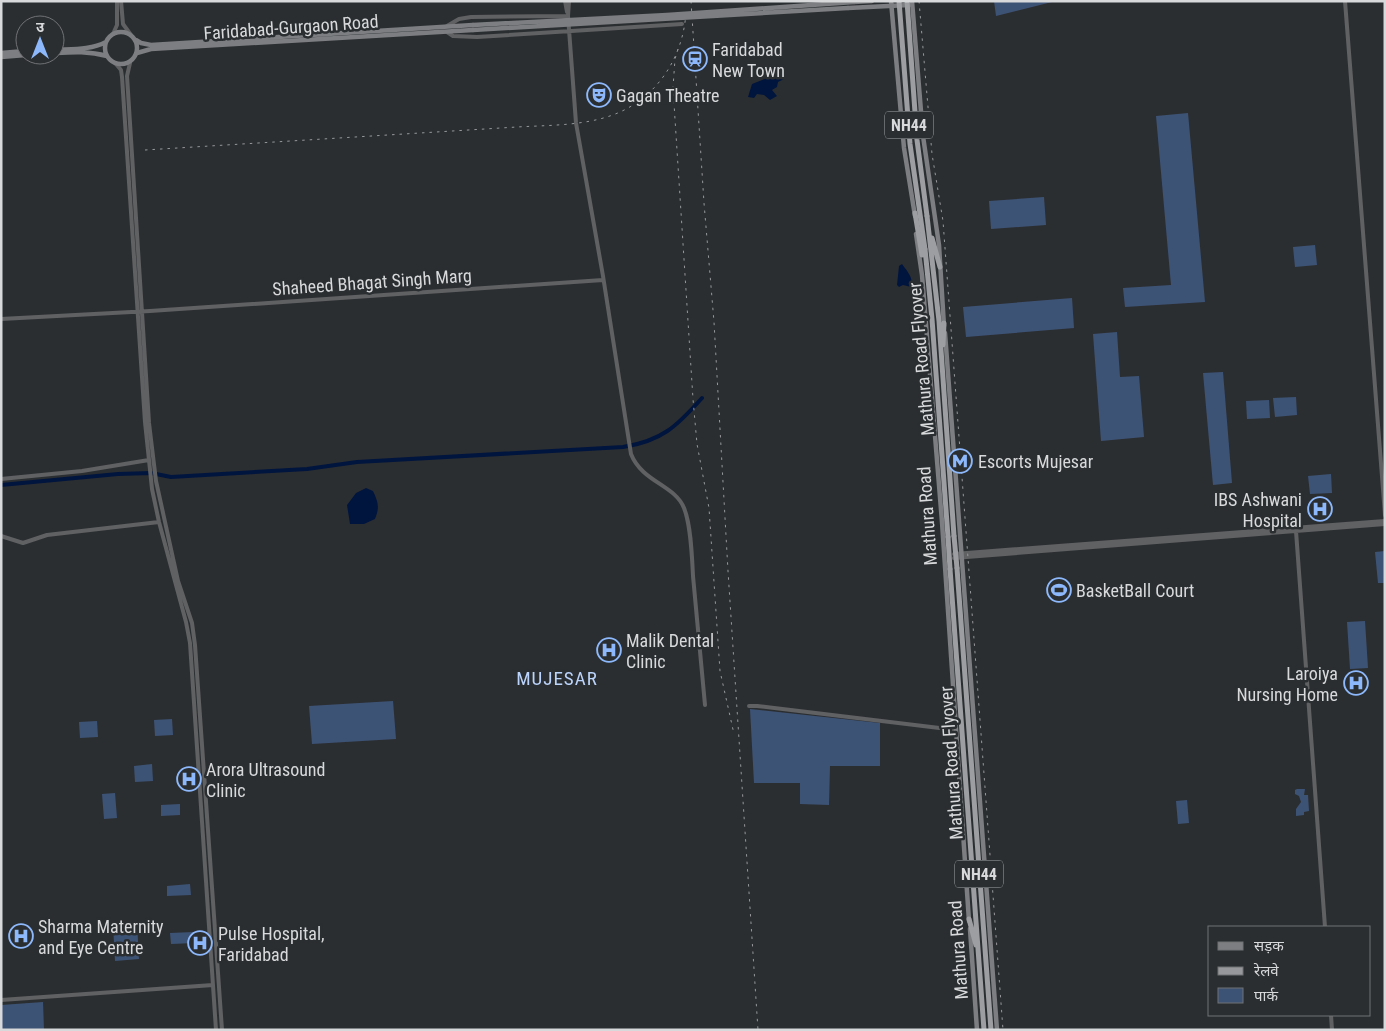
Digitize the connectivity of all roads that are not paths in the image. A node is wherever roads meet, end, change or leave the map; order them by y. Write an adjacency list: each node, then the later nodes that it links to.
1 (119, 1): 20 (street); 21 (street)
2 (564, 1): 13 (street)
3 (569, 1): 13 (street)
4 (871, 1): 10 (main road)
5 (899, 1): 37 (highway, Mathura Road Flyover / NH44, bridge)
6 (907, 1): 35 (highway, NH44, bridge)
7 (1344, 1): 47 (street)
8 (912, 3): 9 (main road); 14 (main road, Mathura Road)
9 (891, 4): 11 (main road); 12 (main road, Mathura Road)
10 (854, 5): 11 (main road); 17 (main road, bridge); 17 (main road, bridge)
11 (881, 6): 12 (main road)
12 (892, 15): 16 (main road, Mathura Road)
13 (568, 16): 18 (street); 19 (street)
14 (914, 22): 16 (main road); 36 (main road, Mathura Road)
15 (682, 24): 19 (street)
16 (893, 24): 34 (main road, Mathura Road)
17 (473, 28): 18 (main road)
18 (447, 29): 19 (street); 22 (main road, Faridabad-Gurgaon Road); 28 (main road, Faridabad-Gurgaon Road)
19 (569, 30): 38 (street)
20 (113, 34): 21 (main road); 23 (main road)
21 (131, 35): 22 (main road)
22 (136, 40): 28 (main road)
23 (106, 42): 24 (main road); 31 (main road)
24 (65, 49)
25 (15, 52): 26 (main road)
26 (1, 53)
27 (65, 53): 31 (main road)
28 (137, 53): 32 (main road)
29 (15, 55): 30 (main road)
30 (1, 56)
31 (107, 56): 33 (main road)
32 (130, 63): 33 (main road); 39 (street)
33 (116, 64): 39 (street)
34 (915, 213): 37 (highway); 53 (main road, Mathura Road)
35 (929, 228): 36 (highway); 42 (highway, NH44)
36 (940, 267): 41 (main road, Mathura Road)
37 (927, 270): 59 (highway, Mathura Road Flyover / NH44, bridge)
38 (603, 280): 39 (street, Shaheed Bhagat Singh Marg); 54 (street)
39 (139, 311): 40 (street, Shaheed Bhagat Singh Marg); 43 (street); 44 (street)
40 (1, 319)
41 (944, 323): 42 (highway); 52 (main road, Mathura Road)
42 (942, 365): 68 (highway, Mathura Road Flyover / NH44, bridge)
43 (149, 460): 44 (street); 45 (street)
44 (152, 468): 46 (street)
45 (1, 479)
46 (154, 481): 48 (street); 60 (street)
47 (1385, 515)
48 (159, 522): 51 (street); 61 (street)
49 (1385, 523): 50 (street)
50 (1296, 529): 52 (street); 58 (street)
51 (1, 536)
52 (961, 556): 53 (street); 69 (main road, Mathura Road)
53 (944, 557): 56 (main road, Mathura Road)
54 (705, 706)
55 (749, 706): 56 (street)
56 (956, 730): 57 (main road, Mathura Road)
57 (969, 918): 59 (highway); 66 (main road, Mathura Road)
58 (1325, 926)
59 (979, 956): 67 (highway, Mathura Road / NH44)
60 (218, 984): 61 (street); 65 (street)
61 (212, 985): 62 (street); 64 (street)
62 (1, 1000)
63 (1331, 1016): 70 (street)
64 (216, 1030)
65 (222, 1030)
66 (978, 1030)
67 (984, 1030)
68 (991, 1030)
69 (997, 1030)
70 (1332, 1030)

